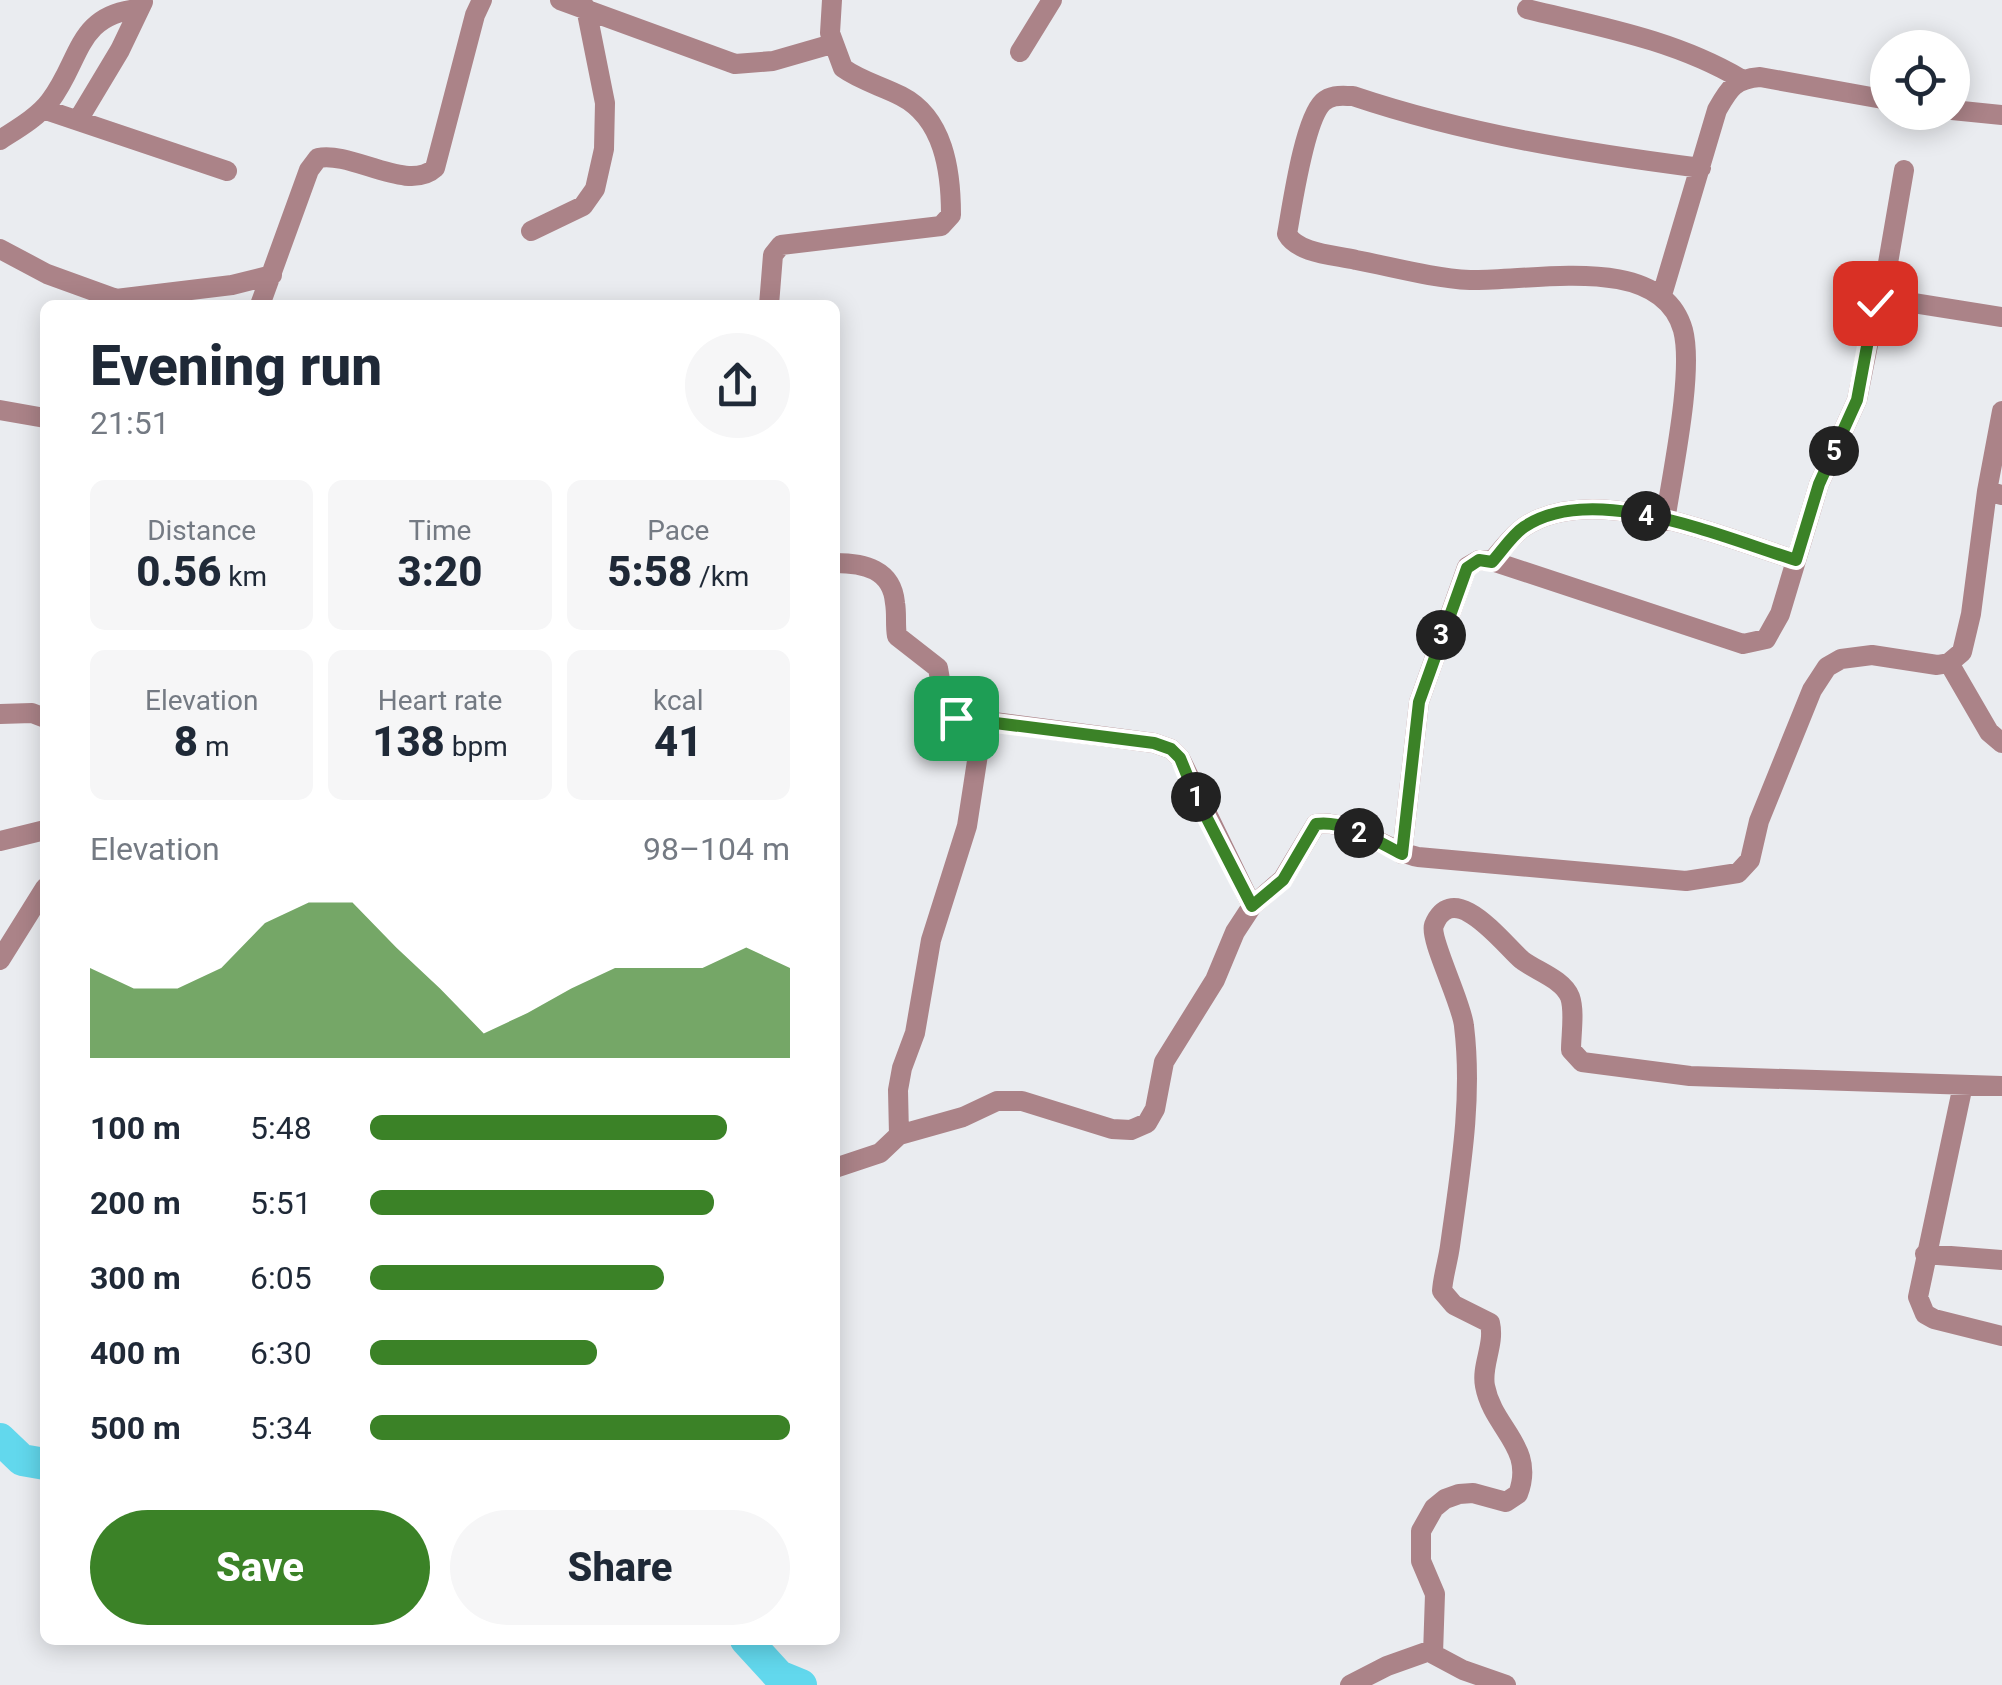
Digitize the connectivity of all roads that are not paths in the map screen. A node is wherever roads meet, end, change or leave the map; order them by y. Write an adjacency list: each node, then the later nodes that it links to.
1 (482, 0): 22 (street)
2 (560, 0): 6 (street)
3 (832, 0): 8 (street)
4 (1052, 0): 9 (street)
5 (141, 4): 12 (street); 15 (street)
6 (586, 8): 8 (street); 20 (street)
7 (1527, 9): 10 (street)
8 (832, 44): 26 (street)
9 (1020, 52)
10 (1742, 79): 11 (street); 17 (street)
11 (1870, 96)
12 (43, 109): 15 (street); 16 (street)
13 (1970, 112): 14 (street)
14 (2002, 115)
15 (78, 120): 19 (street)
16 (0, 140)
17 (1702, 168): 23 (street); 23 (street)
18 (1904, 170): 24 (street)
19 (227, 171)
20 (531, 231)
21 (0, 249): 22 (street)
22 (272, 275): 25 (street)
23 (1662, 295): 32 (street)
24 (1882, 298): 27 (street); 33 (street)
25 (262, 300)
26 (770, 300)
27 (2002, 317)
28 (0, 410): 30 (street)
29 (2002, 411): 31 (street)
30 (40, 417)
31 (1994, 493): 36 (street)
32 (1666, 521): 33 (street); 34 (street)
33 (1796, 560): 34 (street)
34 (1492, 562): 43 (street)
35 (840, 563): 39 (street)
36 (1949, 664): 40 (street); 43 (street)
37 (0, 714): 38 (street)
38 (40, 716)
39 (956, 718): 45 (street); 49 (street)
40 (2002, 743)
41 (40, 831): 42 (street)
42 (0, 840)
43 (1402, 854): 45 (street)
44 (40, 896): 46 (street)
45 (1252, 906): 49 (street)
46 (0, 960)
47 (1963, 1084): 48 (street); 51 (street); 54 (street)
48 (2002, 1086)
49 (899, 1135): 50 (street)
50 (840, 1166)
51 (1925, 1254): 52 (street); 53 (street)
52 (2002, 1260)
53 (2002, 1336)
54 (1432, 1650): 55 (street); 56 (street)
55 (1350, 1685)
56 (1506, 1685)

